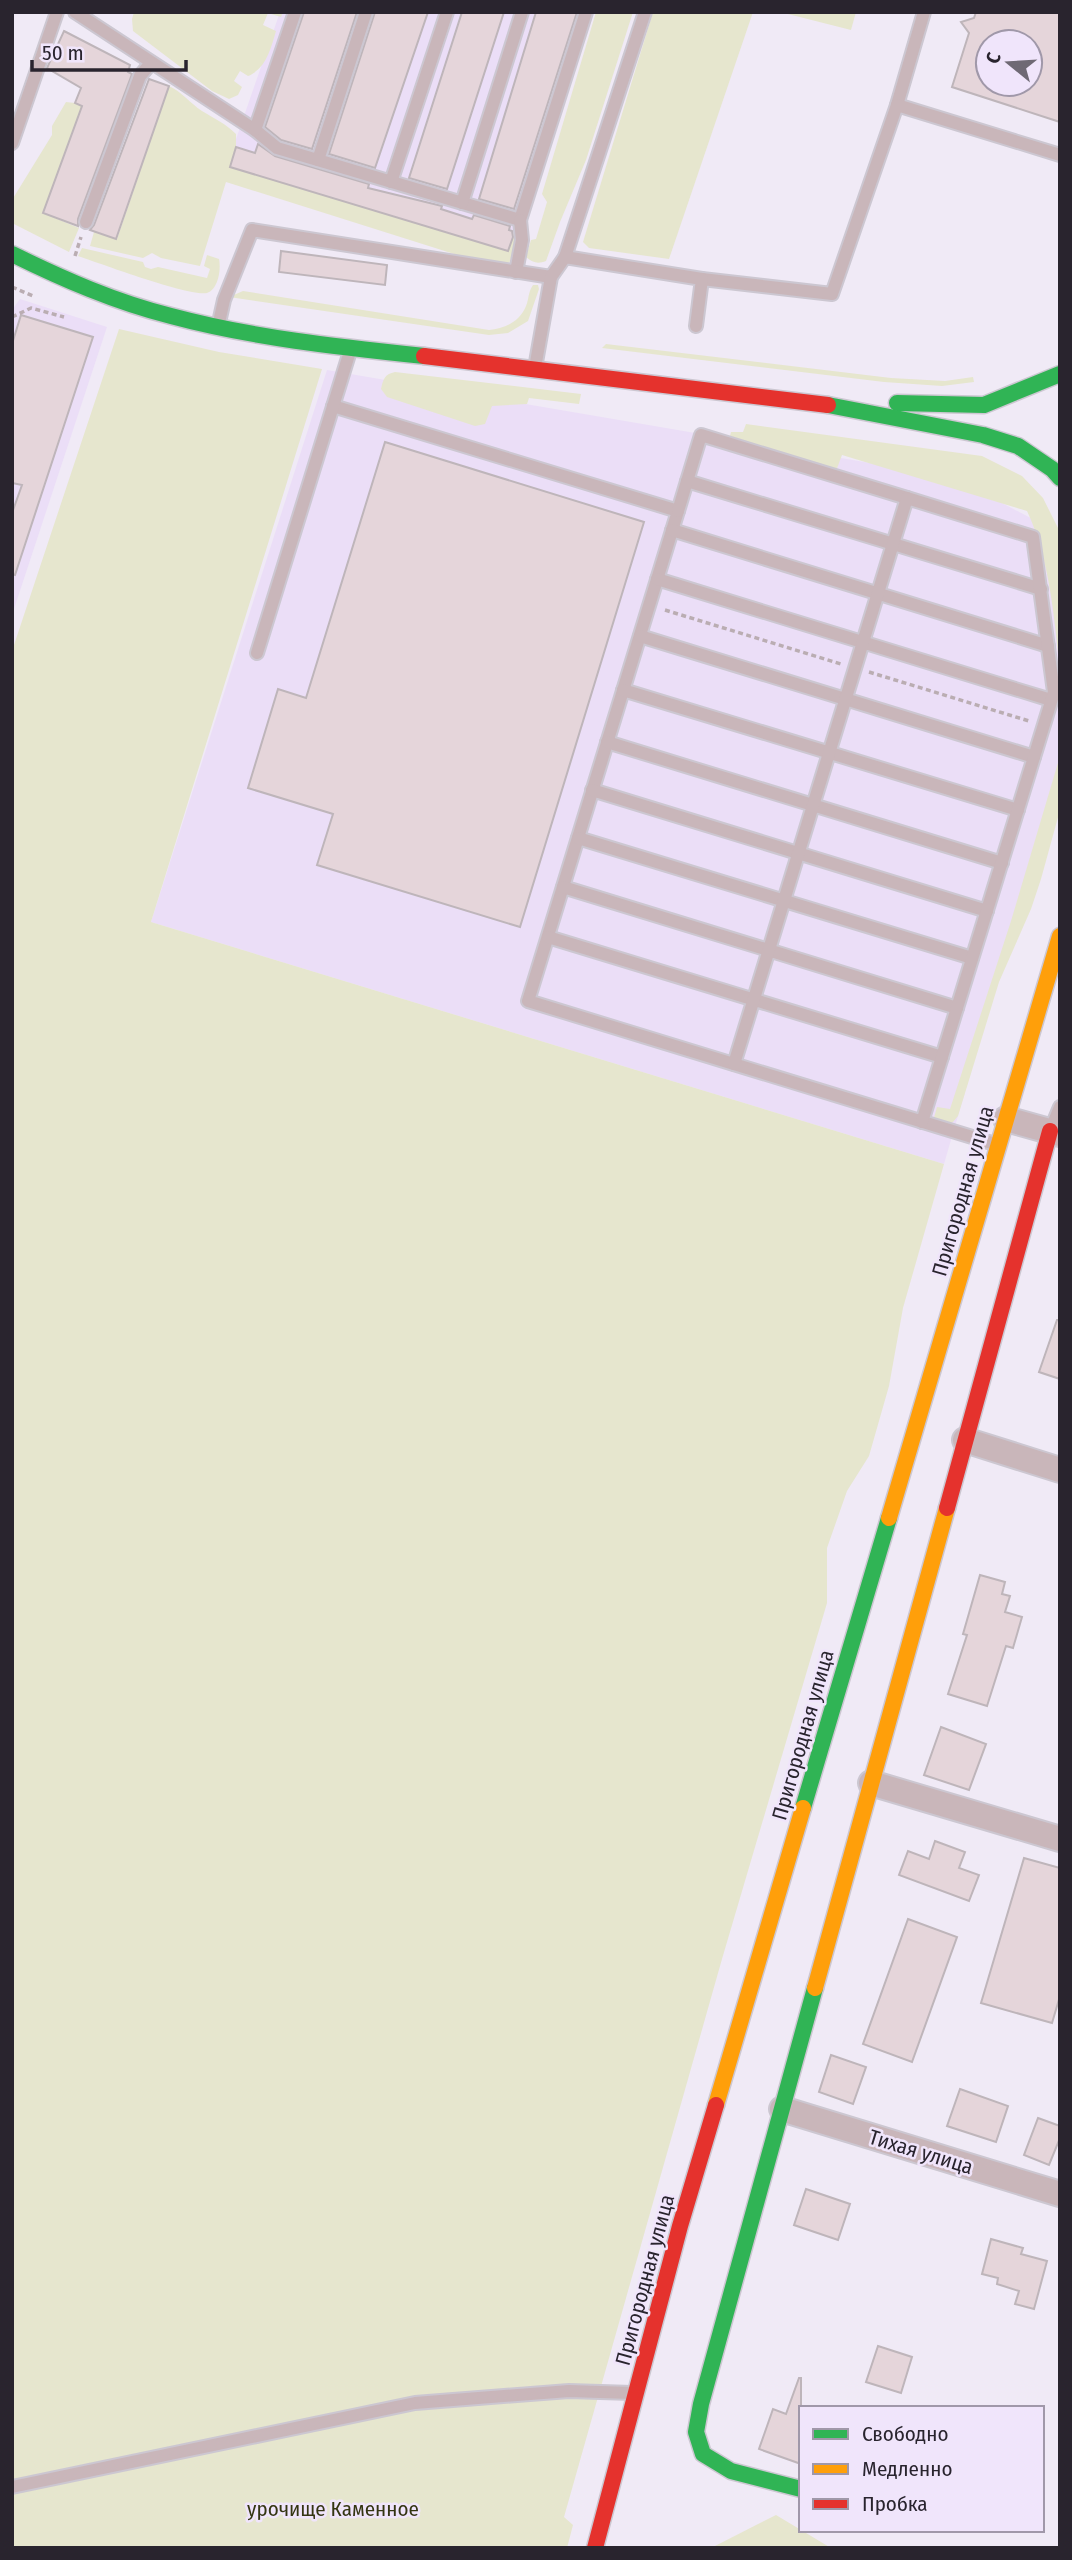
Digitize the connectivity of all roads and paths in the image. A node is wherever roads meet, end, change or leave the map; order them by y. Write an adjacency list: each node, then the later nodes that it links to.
1 (57, 12): 13 (lane)
2 (295, 12): 12 (lane)
3 (366, 12): 15 (lane)
4 (447, 12): 16 (lane)
5 (522, 12): 17 (lane)
6 (586, 12): 18 (lane)
7 (645, 12): 22 (lane)
8 (924, 12): 11 (lane)
9 (82, 14): 10 (lane)
10 (150, 63): 12 (lane); 19 (lane)
11 (897, 105): 14 (lane); 26 (lane)
12 (255, 130): 15 (lane)
13 (12, 143)
14 (1060, 155)
15 (318, 160): 16 (lane)
16 (391, 182): 17 (lane)
17 (462, 202): 18 (lane)
18 (520, 220): 24 (lane)
19 (86, 222)
20 (80, 242): 23 (path)
21 (12, 254): 30 (street)
22 (565, 257): 25 (lane); 26 (lane)
23 (74, 258)
24 (516, 272): 25 (lane); 30 (lane)
25 (551, 277): 32 (lane)
26 (702, 279): 29 (lane)
27 (12, 317): 28 (path)
28 (64, 317)
29 (696, 326)
30 (218, 327): 31 (street)
31 (351, 347): 32 (street); 35 (lane)
32 (535, 369): 34 (street)
33 (1060, 374): 34 (street)
34 (807, 401): 36 (street)
35 (333, 406): 39 (lane); 48 (lane)
36 (1060, 478)
37 (687, 481): 38 (lane); 39 (lane); 41 (lane)
38 (907, 498): 41 (lane); 43 (lane)
39 (678, 511): 40 (lane)
40 (672, 530): 42 (lane); 44 (lane)
41 (894, 544): 43 (lane); 44 (lane)
42 (657, 579): 45 (lane); 46 (lane)
43 (1041, 589): 47 (lane)
44 (878, 594): 46 (lane); 47 (lane)
45 (640, 636): 49 (lane); 50 (lane)
46 (863, 642): 50 (lane); 51 (lane)
47 (1048, 646): 51 (lane)
48 (257, 653)
49 (623, 690): 52 (lane); 53 (lane)
50 (846, 699): 53 (lane); 54 (lane)
51 (1051, 700): 54 (lane)
52 (607, 742): 55 (lane); 56 (lane)
53 (829, 753): 56 (lane); 57 (lane)
54 (1034, 757): 57 (lane)
55 (592, 790): 58 (lane); 59 (lane)
56 (813, 805): 59 (lane); 60 (lane)
57 (1018, 810): 60 (lane)
58 (578, 838): 61 (lane); 62 (lane)
59 (799, 853): 62 (lane); 63 (lane)
60 (1002, 863): 63 (lane)
61 (563, 887): 65 (lane); 66 (lane)
62 (784, 901): 66 (lane); 67 (lane)
63 (987, 911): 67 (lane)
64 (1060, 936): 73 (street, Пригородная улица)
65 (548, 937): 68 (lane); 71 (lane)
66 (769, 950): 68 (lane); 69 (lane)
67 (972, 958): 69 (lane)
68 (754, 1000): 70 (lane); 71 (lane)
69 (957, 1008): 70 (lane)
70 (942, 1057): 74 (lane)
71 (734, 1064): 74 (lane)
72 (1060, 1107): 75 (lane)
73 (1006, 1119): 75 (street); 76 (street, Пригородная улица)
74 (922, 1122): 76 (lane)
75 (1055, 1133): 77 (street)
76 (998, 1145): 83 (street, Пригородная улица)
77 (965, 1440): 78 (street); 79 (street)
78 (1060, 1470)
79 (871, 1783): 80 (street); 81 (street)
80 (1060, 1839)
81 (782, 2109): 82 (street, Тихая улица); 85 (street)
82 (1060, 2194)
83 (636, 2393): 84 (lane); 86 (street, Пригородная улица)
84 (12, 2487)
85 (799, 2488)
86 (595, 2548)

